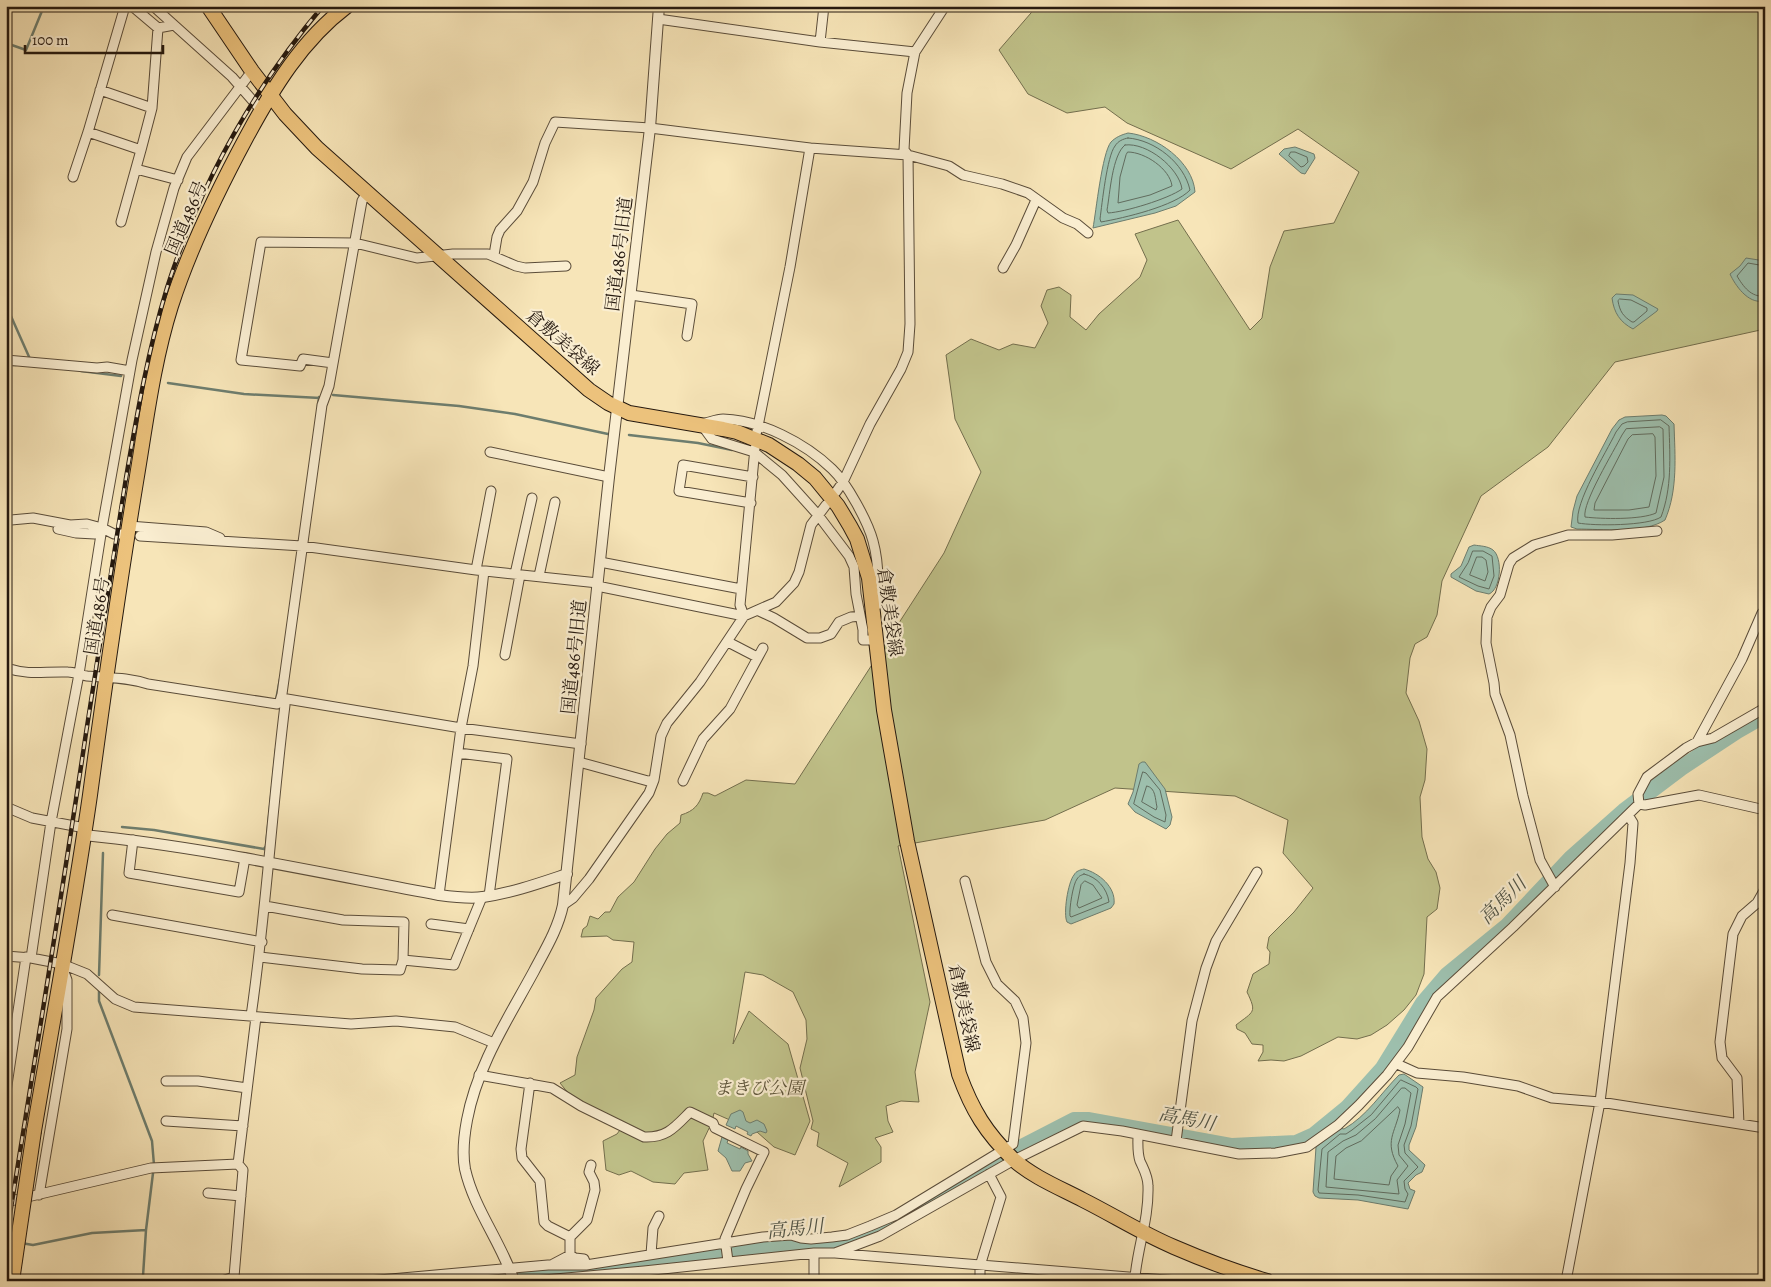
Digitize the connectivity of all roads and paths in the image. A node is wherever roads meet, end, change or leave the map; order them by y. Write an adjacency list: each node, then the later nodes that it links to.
1 (125, 6): 16 (street)
2 (132, 6): 11 (street)
3 (154, 6): 10 (street)
4 (208, 6): 14 (main road, 倉敷美袋線)
5 (347, 6): 17 (main road, 国道486号)
6 (659, 6): 9 (street, 国道486号旧道)
7 (824, 6): 12 (street)
8 (944, 6): 13 (street)
9 (658, 19): 12 (street); 20 (street, 国道486号旧道)
10 (174, 25): 11 (street); 15 (street)
11 (158, 28): 18 (street)
12 (820, 42): 13 (street)
13 (915, 52): 24 (street)
14 (252, 71): 15 (street); 17 (main road, 倉敷美袋線)
15 (240, 86): 19 (street); 27 (street)
16 (100, 90): 18 (street); 21 (street)
17 (270, 94): 19 (main road, 国道486号); 28 (main road, 倉敷美袋線)
18 (152, 108): 23 (street)
19 (261, 110): 60 (main road, 国道486号)
20 (650, 128): 22 (street); 33 (street); 37 (street, 国道486号旧道)
21 (88, 132): 23 (street); 26 (street)
22 (810, 148): 24 (street); 44 (street)
23 (141, 150): 25 (street)
24 (908, 156): 29 (street); 49 (street)
25 (136, 169): 27 (street); 30 (street)
26 (73, 177)
27 (178, 180): 41 (street)
28 (367, 193): 32 (street); 34 (main road, 倉敷美袋線)
29 (1036, 200): 31 (street); 36 (street)
30 (121, 222)
31 (1088, 233)
32 (354, 243): 34 (street); 40 (street); 40 (street)
33 (494, 255): 34 (street); 35 (street)
34 (437, 256): 42 (main road, 倉敷美袋線)
35 (566, 266)
36 (1003, 268)
37 (631, 295): 38 (street); 42 (street, 国道486号旧道)
38 (687, 336)
39 (6, 360): 41 (street)
40 (333, 363): 62 (street)
41 (130, 371): 58 (street)
42 (617, 408): 43 (main road, 倉敷美袋線); 47 (street, 国道486号旧道)
43 (701, 424): 44 (street); 45 (street); 73 (main road, 倉敷美袋線)
44 (758, 429): 49 (street)
45 (754, 450): 48 (street); 56 (street)
46 (490, 452): 47 (street)
47 (609, 477): 63 (street, 国道486号旧道)
48 (753, 477): 54 (street); 54 (street)
49 (843, 482): 51 (street); 73 (street)
50 (491, 491): 64 (street)
51 (836, 492)
52 (532, 498): 65 (street)
53 (555, 502): 66 (street)
54 (751, 503): 68 (street)
55 (826, 505): 56 (street)
56 (818, 515): 69 (street); 72 (street)
57 (9, 519): 58 (street)
58 (99, 531): 60 (street); 80 (street)
59 (1657, 531): 103 (street)
60 (132, 532): 61 (street); 61 (street); 81 (main road, 国道486号)
61 (228, 541): 62 (street)
62 (300, 546): 64 (street); 82 (street)
63 (600, 562): 67 (street, 国道486号旧道); 68 (street)
64 (480, 571): 65 (street); 84 (street)
65 (517, 574): 66 (street); 77 (street)
66 (539, 576): 67 (street)
67 (598, 584): 71 (street); 86 (street, 国道486号旧道)
68 (741, 589): 71 (street)
69 (759, 610): 71 (street); 72 (street)
70 (1765, 612): 85 (street)
71 (744, 616): 75 (street)
72 (860, 616): 74 (street)
73 (874, 626): 74 (main road, 倉敷美袋線)
74 (875, 640): 133 (main road, 倉敷美袋線)
75 (728, 642): 78 (street); 89 (street)
76 (763, 648): 78 (street)
77 (505, 655)
78 (757, 658): 90 (street)
79 (6, 668): 80 (street)
80 (79, 674): 81 (street); 95 (street)
81 (106, 677): 82 (street); 96 (main road, 国道486号)
82 (279, 701): 84 (street); 99 (street)
83 (1765, 708): 85 (street)
84 (461, 728): 86 (street); 87 (street)
85 (1697, 742): 91 (street)
86 (581, 744): 88 (street, 国道486号旧道)
87 (458, 752): 105 (street); 106 (street)
88 (580, 762): 89 (street); 101 (street, 国道486号旧道)
89 (654, 780): 107 (street)
90 (683, 780)
91 (1639, 804): 93 (street); 94 (street)
92 (6, 807): 95 (street)
93 (1765, 810)
94 (1628, 815): 103 (street); 126 (street)
95 (51, 822): 96 (street); 115 (street)
96 (84, 831): 97 (street); 117 (main road, 国道486号)
97 (133, 840): 98 (street); 98 (street)
98 (245, 858): 99 (street)
99 (269, 862): 105 (street); 108 (street)
100 (1257, 872): 132 (street)
101 (567, 874): 106 (street); 107 (street, 国道486号旧道)
102 (965, 881): 133 (street)
103 (1555, 887): 120 (street)
104 (1765, 889): 128 (street)
105 (440, 895): 106 (street)
106 (485, 896): 111 (street)
107 (563, 905): 119 (street, 国道486号旧道)
108 (265, 906): 112 (street); 116 (street)
109 (112, 915): 112 (street)
110 (431, 924): 111 (street)
111 (469, 929): 116 (street)
112 (262, 942): 114 (street)
113 (6, 956): 115 (street)
114 (260, 957): 116 (street); 118 (street)
115 (29, 958): 117 (street); 125 (street)
116 (403, 960)
117 (62, 964): 118 (street); 138 (street); 156 (main road, 国道486号, bridge)
118 (254, 1016): 119 (street); 124 (street)
119 (494, 1044): 121 (street, 国道486号旧道)
120 (1397, 1064): 126 (street); 132 (street)
121 (480, 1075): 123 (street); 153 (street, 国道486号旧道)
122 (166, 1082): 124 (street)
123 (530, 1083): 143 (street); 144 (street)
124 (247, 1088): 129 (street)
125 (6, 1092)
126 (1600, 1102): 128 (street); 164 (street)
127 (166, 1121): 129 (street)
128 (1739, 1124): 130 (street)
129 (243, 1126): 134 (street)
130 (1765, 1128)
131 (1138, 1134): 132 (street); 133 (street); 142 (street)
132 (1176, 1137)
133 (1009, 1154): 136 (street); 142 (main road, 倉敷美袋線); 144 (street)
134 (238, 1164): 138 (street); 139 (street)
135 (591, 1165): 143 (street)
136 (989, 1174): 146 (street); 152 (street)
137 (208, 1193): 139 (street)
138 (40, 1195): 140 (street)
139 (241, 1196): 157 (street)
140 (6, 1202)
141 (658, 1216): 147 (street)
142 (1143, 1231): 154 (street); 155 (main road, 倉敷美袋線)
143 (570, 1237): 148 (street)
144 (726, 1246): 147 (street); 149 (street)
145 (814, 1253): 146 (street); 149 (street); 160 (street)
146 (834, 1253): 152 (street)
147 (651, 1254): 151 (street)
148 (570, 1255): 150 (street); 151 (street)
149 (728, 1260): 159 (street)
150 (548, 1265): 151 (street); 153 (street)
151 (586, 1265)
152 (980, 1266): 154 (street); 161 (street)
153 (512, 1275): 158 (street)
154 (1135, 1277): 162 (street)
155 (1243, 1278): 163 (main road, 倉敷美袋線)
156 (12, 1281)
157 (222, 1281)
158 (368, 1281)
159 (533, 1281)
160 (814, 1281)
161 (980, 1281)
162 (1178, 1281)
163 (1267, 1281)
164 (1566, 1281)

